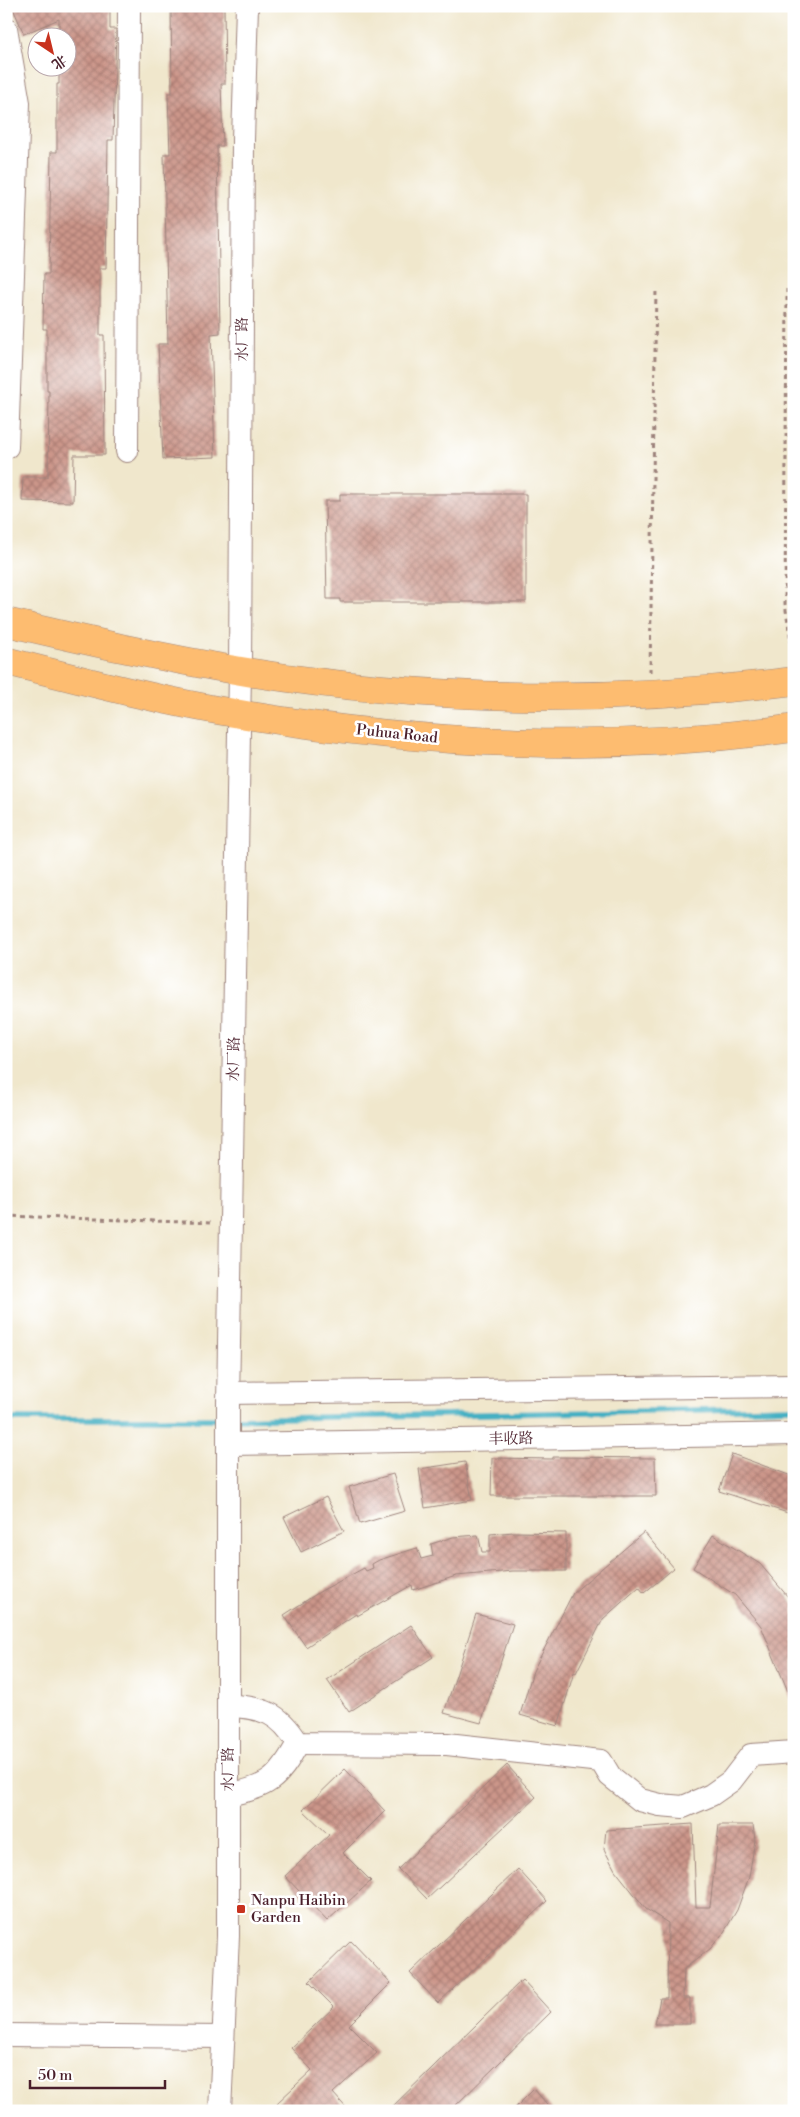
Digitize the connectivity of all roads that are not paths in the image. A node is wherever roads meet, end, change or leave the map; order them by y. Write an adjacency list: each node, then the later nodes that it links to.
1 (129, 6): 5 (street)
2 (247, 6): 8 (street, 水厂路)
3 (6, 28): 4 (street)
4 (7, 447)
5 (127, 451)
6 (6, 622): 8 (main road)
7 (6, 661): 10 (main road, Puhua Road)
8 (240, 671): 9 (main road); 10 (street, 水厂路)
9 (794, 681)
10 (239, 714): 11 (main road, Puhua Road); 13 (street, 水厂路)
11 (794, 728)
12 (794, 1386): 13 (street)
13 (228, 1399): 15 (street, 水厂路)
14 (794, 1434): 15 (street, 丰收路)
15 (228, 1436): 16 (street, 水厂路)
16 (228, 1705): 17 (street); 19 (street, 水厂路)
17 (298, 1743): 18 (street); 19 (street)
18 (794, 1752)
19 (228, 1795): 21 (street, 水厂路)
20 (6, 2034): 21 (street)
21 (223, 2037): 22 (street, 水厂路)
22 (220, 2111)

